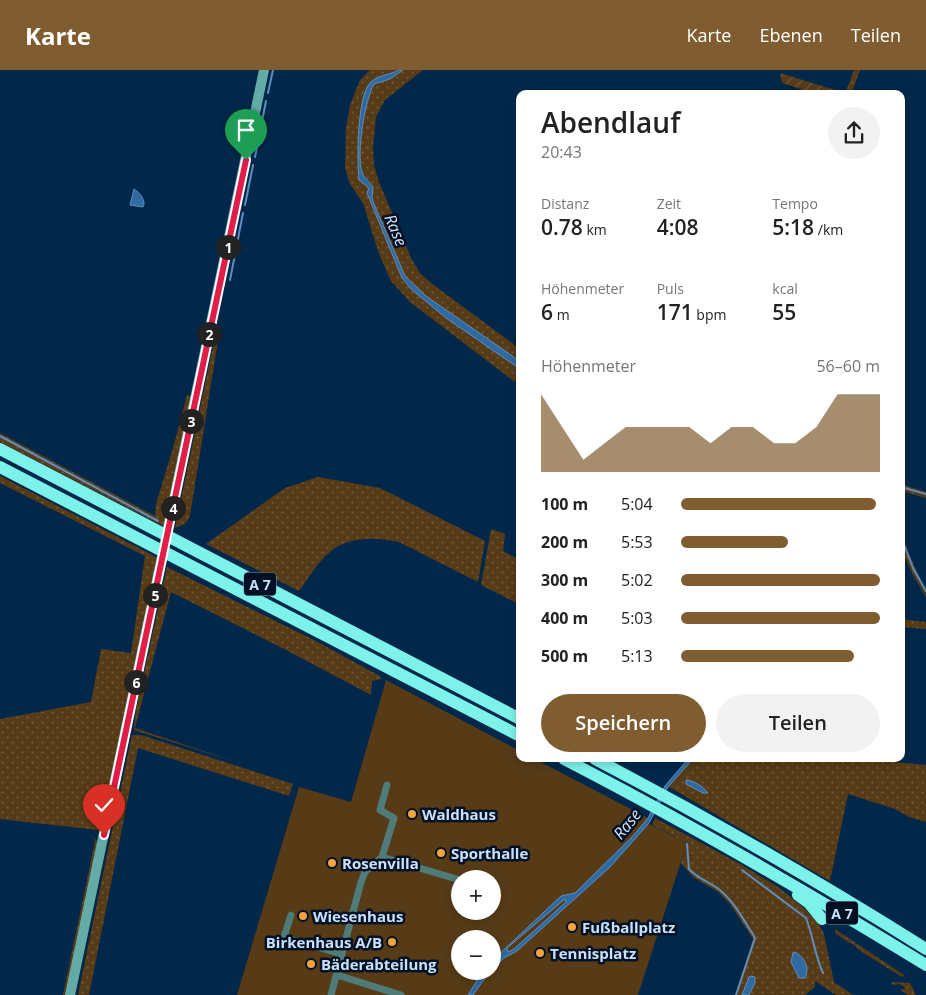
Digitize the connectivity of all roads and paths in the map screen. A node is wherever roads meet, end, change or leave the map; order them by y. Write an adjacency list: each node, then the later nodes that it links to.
1 (264, 70): 18 (street)
2 (0, 449): 4 (highway, A 7)
3 (0, 467): 5 (highway, A 7)
4 (516, 717)
5 (516, 734)
6 (570, 762): 10 (highway, A 7)
7 (601, 762): 14 (highway, A 7)
8 (387, 785): 9 (street)
9 (382, 857): 11 (street); 15 (street)
10 (756, 863): 13 (highway); 16 (highway, A 7)
11 (451, 877)
12 (291, 915): 15 (street)
13 (822, 918)
14 (926, 949)
15 (341, 954): 17 (street)
16 (926, 964)
17 (337, 975): 19 (street); 20 (street)
18 (70, 995)
19 (332, 995)
20 (401, 995)

